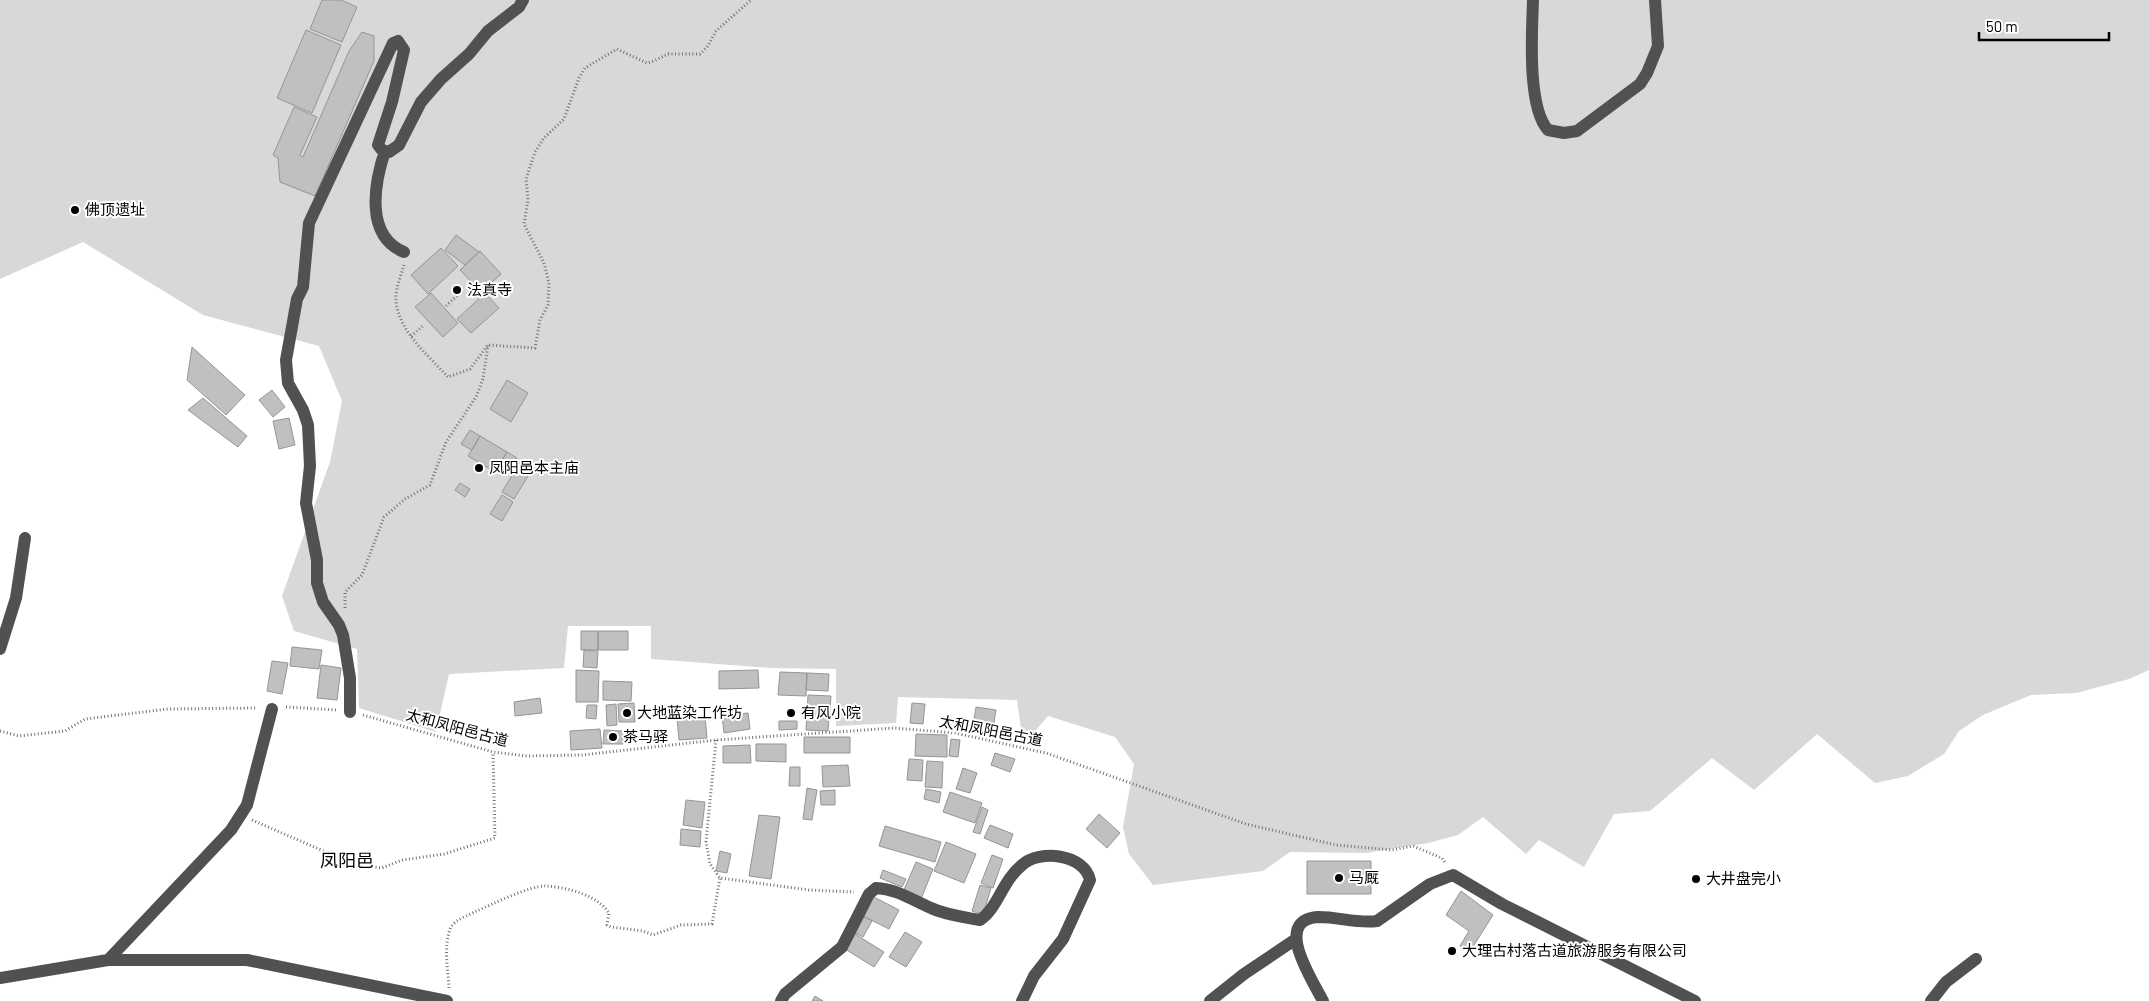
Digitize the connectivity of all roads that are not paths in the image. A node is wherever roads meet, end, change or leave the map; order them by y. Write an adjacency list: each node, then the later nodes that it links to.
1 (524, 0): 4 (street)
2 (1533, 0): 3 (street)
3 (1655, 0)
4 (384, 151): 5 (street); 9 (street)
5 (404, 252)
6 (25, 538): 7 (street)
7 (0, 649)
8 (272, 708): 12 (street)
9 (350, 712)
10 (1296, 939): 17 (street); 18 (street); 19 (street)
11 (1976, 959): 20 (street)
12 (108, 960): 13 (street); 14 (street)
13 (0, 978)
14 (448, 997)
15 (781, 1001): 16 (street)
16 (1022, 1001)
17 (1210, 1001)
18 (1323, 1001)
19 (1695, 1001)
20 (1932, 1001)

